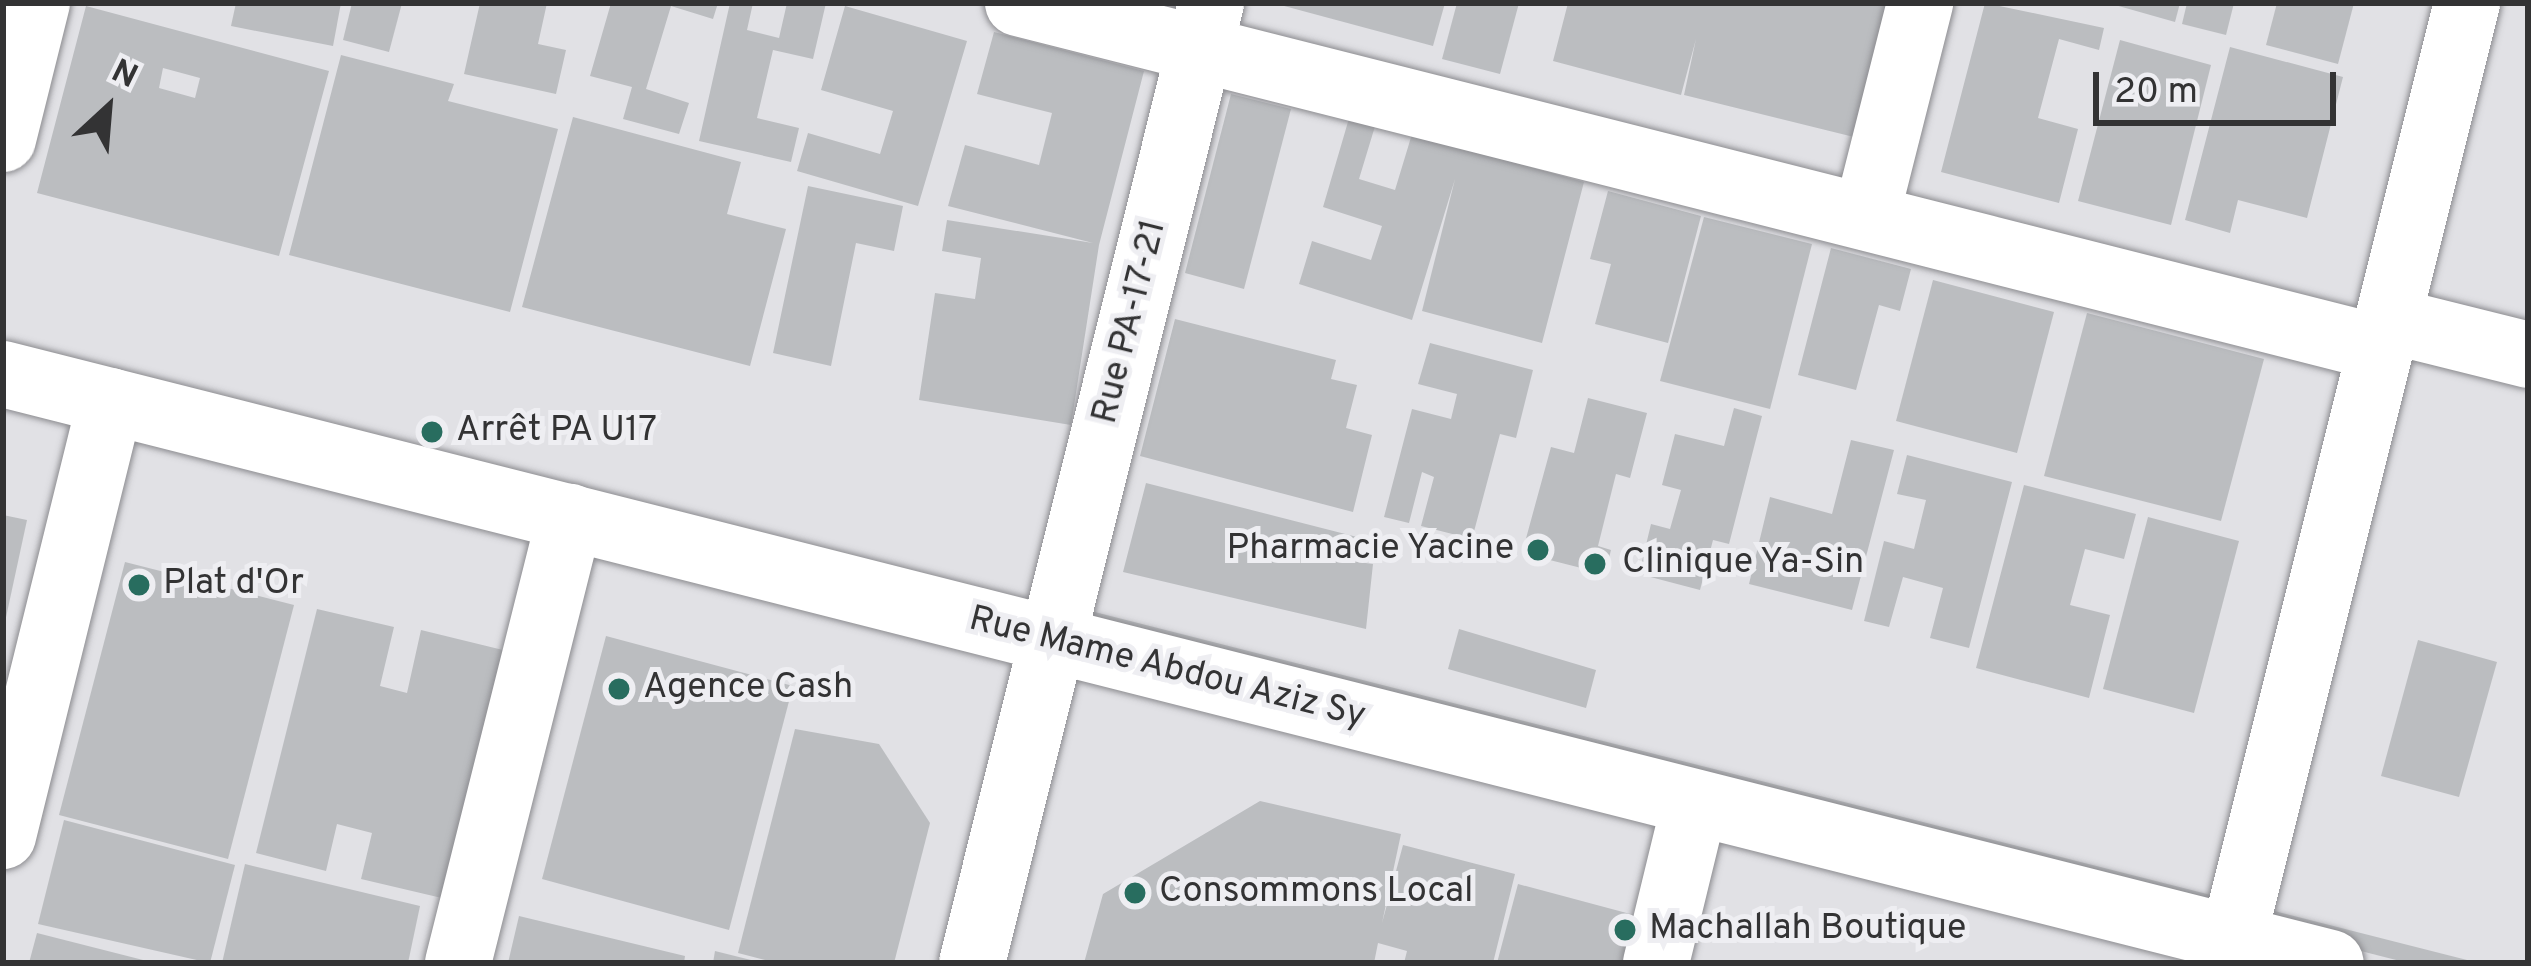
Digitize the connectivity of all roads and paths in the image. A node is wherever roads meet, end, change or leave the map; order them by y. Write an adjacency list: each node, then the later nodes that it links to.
1 (37, 3): 6 (street)
2 (1018, 3): 5 (street)
3 (1920, 3): 7 (street)
4 (2467, 3): 8 (street)
5 (1205, 26): 7 (street); 13 (street, Rue PA-17-21)
6 (3, 139)
7 (1866, 217): 8 (street)
8 (2384, 334): 9 (street); 16 (street)
9 (2528, 355)
10 (3, 374): 11 (street, Rue Mame Abdou Aziz Sy)
11 (111, 401): 12 (street, Rue Mame Abdou Aziz Sy); 15 (street)
12 (569, 517): 13 (street, Rue Mame Abdou Aziz Sy); 17 (street)
13 (1052, 640): 14 (street, Rue Mame Abdou Aziz Sy); 18 (street, Rue PA-17-21)
14 (1695, 803): 16 (street, Rue Mame Abdou Aziz Sy); 19 (street)
15 (3, 836)
16 (2230, 951): 20 (street, Rue Mame Abdou Aziz Sy)
17 (458, 963)
18 (972, 963)
19 (1656, 963)
20 (2331, 963)

